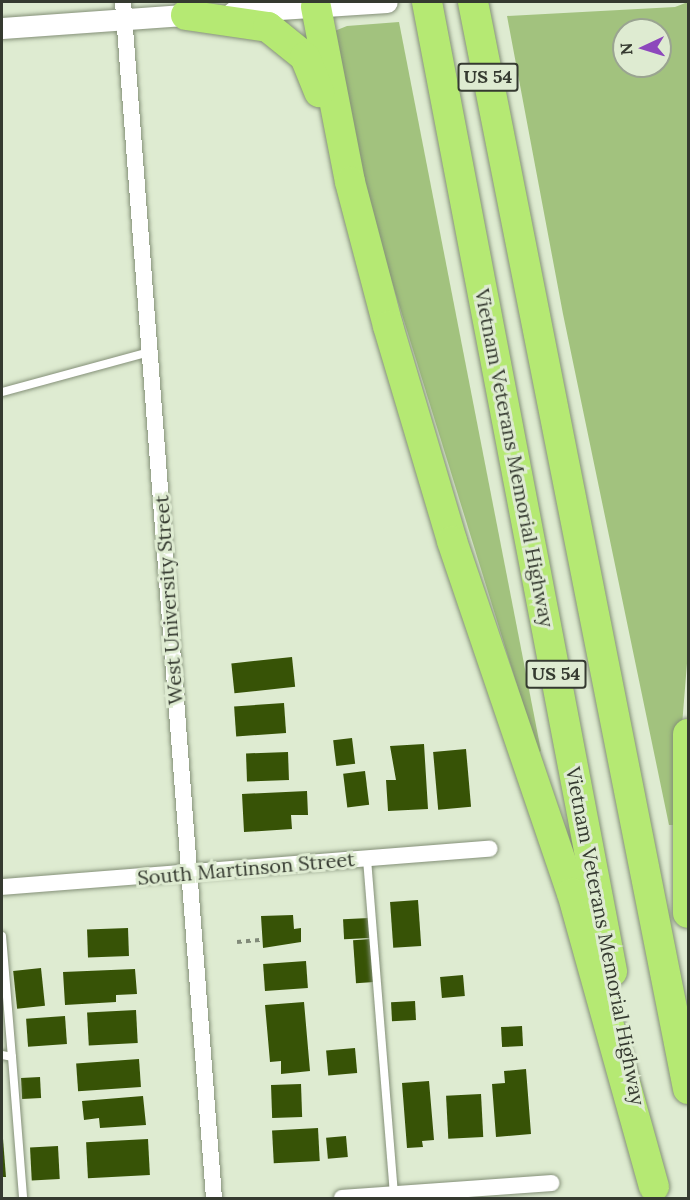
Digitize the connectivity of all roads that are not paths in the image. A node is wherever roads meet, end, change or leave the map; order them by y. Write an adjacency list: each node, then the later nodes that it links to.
1 (387, 2): 4 (street)
2 (427, 2): 22 (highway, Vietnam Veterans Memorial Highway / US 54)
3 (473, 2): 20 (highway, US 54)
4 (316, 7): 6 (street); 8 (highway)
5 (124, 10): 6 (street); 7 (street); 9 (street, West University Street)
6 (186, 15): 8 (highway)
7 (2, 28)
8 (350, 182): 22 (highway)
9 (149, 352): 10 (lane); 14 (street, West University Street)
10 (2, 392)
11 (688, 734): 16 (highway)
12 (490, 849): 13 (street, South Martinson Street)
13 (367, 859): 14 (street, South Martinson Street); 23 (lane)
14 (189, 873): 15 (street, South Martinson Street); 25 (street, West University Street)
15 (2, 887)
16 (688, 913)
17 (2, 936): 19 (lane)
18 (2, 1055): 19 (lane)
19 (12, 1057): 24 (lane)
20 (688, 1089)
21 (551, 1183): 23 (street)
22 (655, 1193)
23 (394, 1194): 26 (street)
24 (23, 1198)
25 (214, 1198)
26 (342, 1198)

